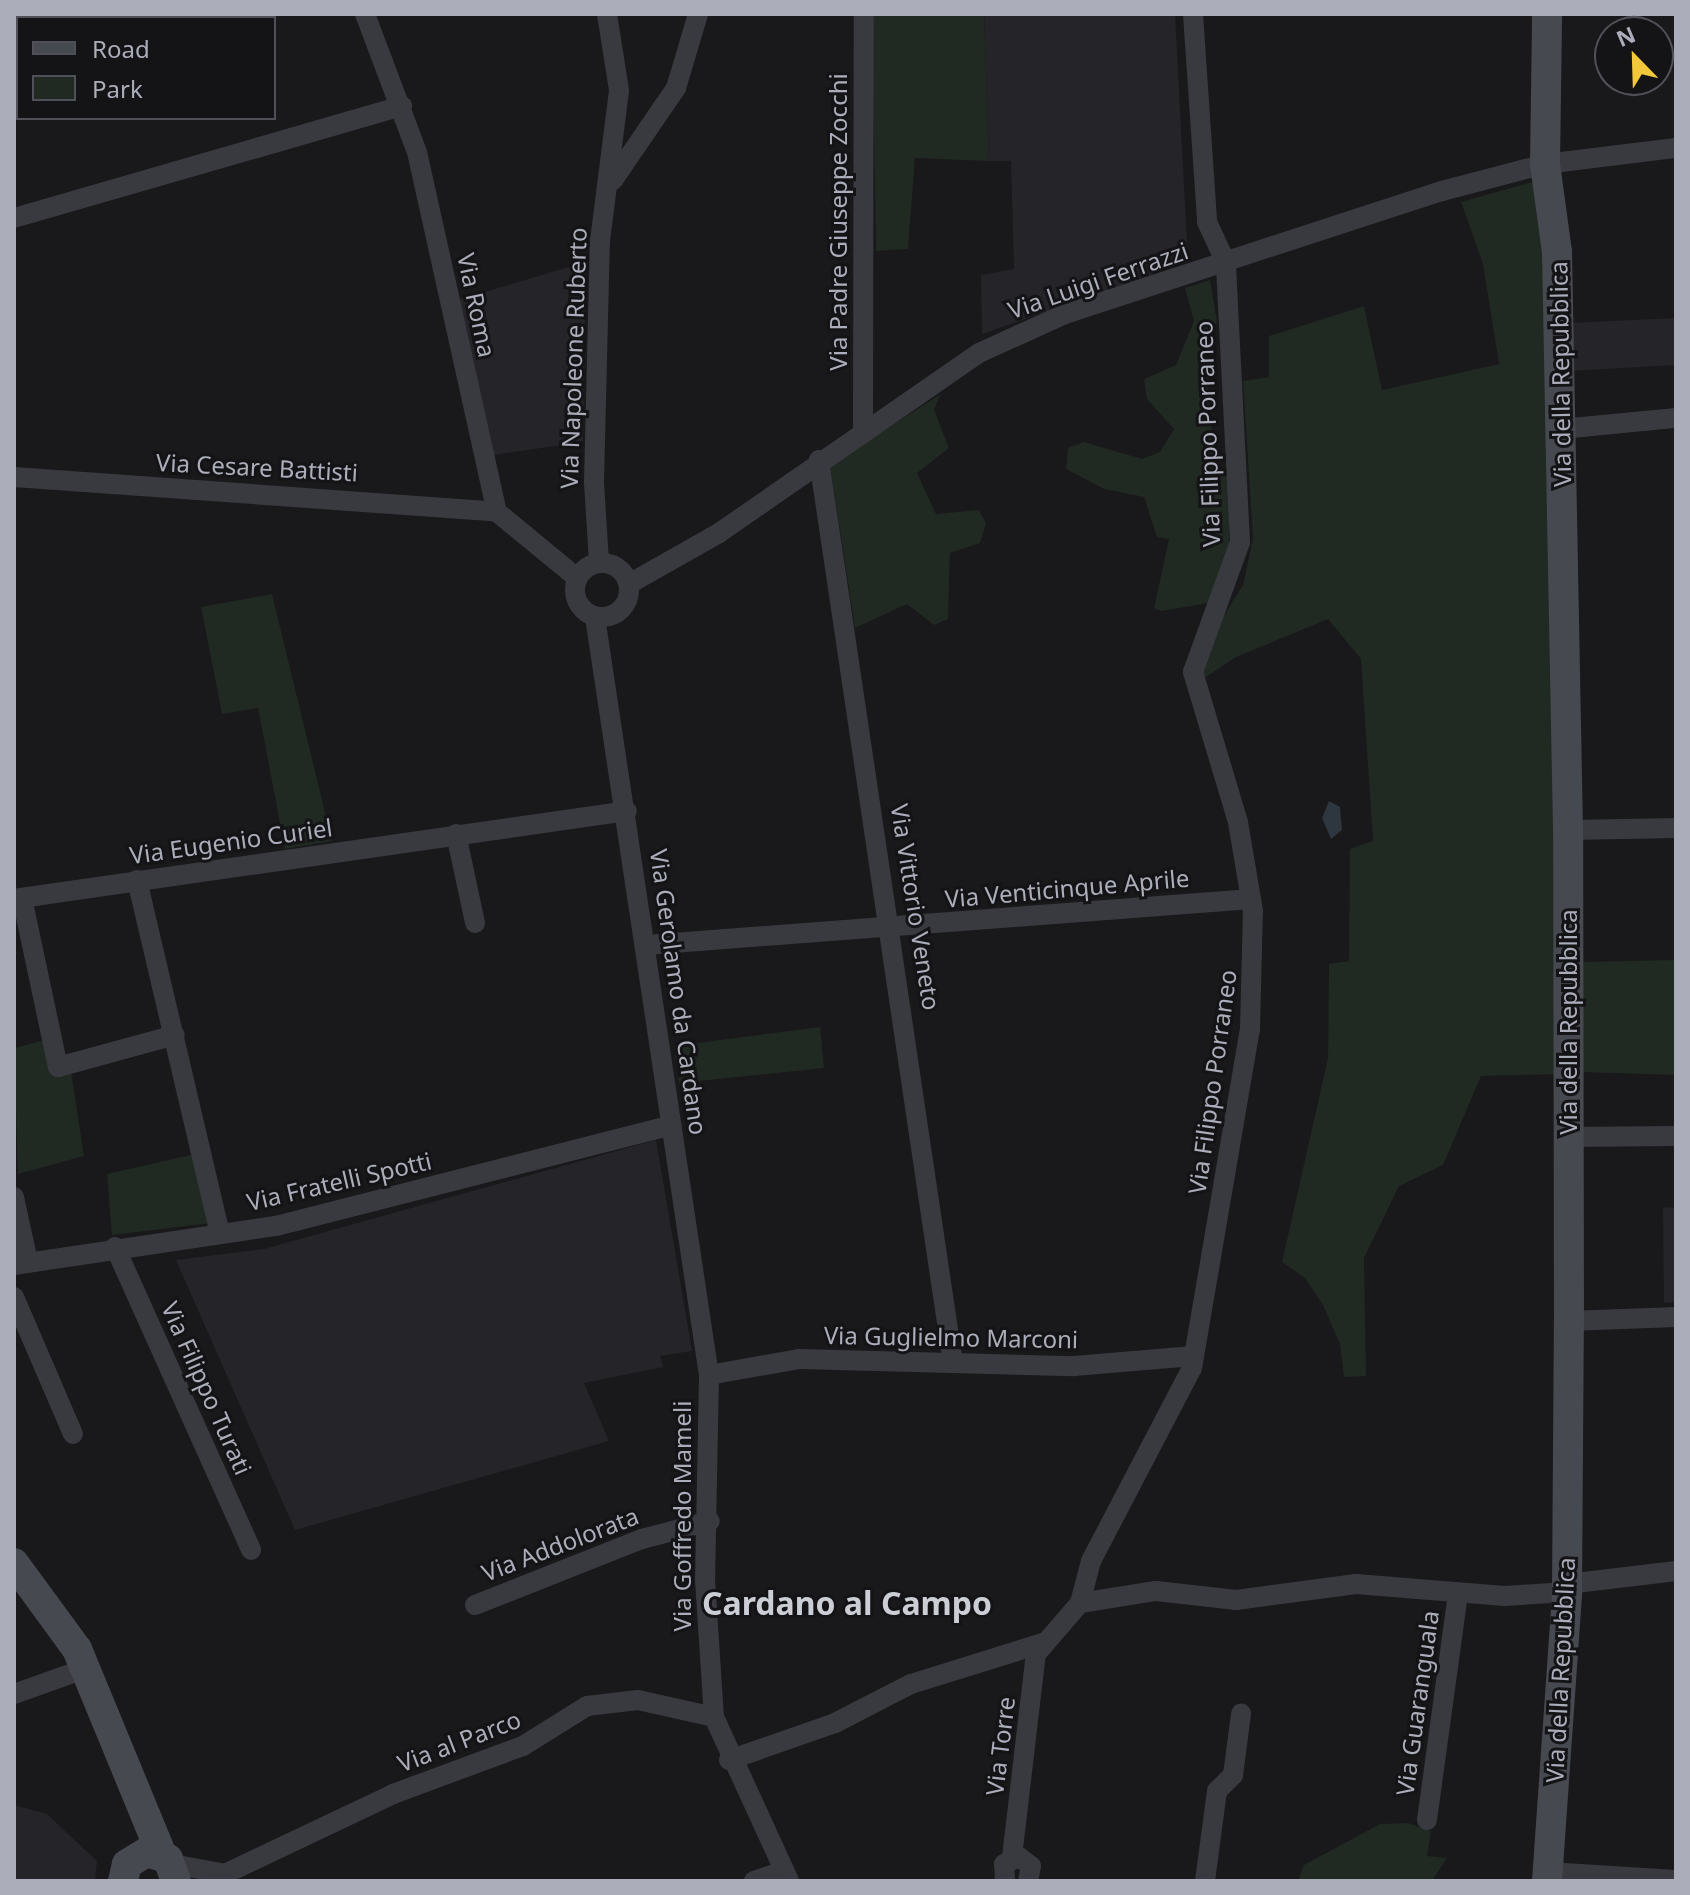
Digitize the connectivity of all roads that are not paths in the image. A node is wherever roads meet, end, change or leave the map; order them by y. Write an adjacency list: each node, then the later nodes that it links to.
1 (365, 14): 7 (street, Via Roma)
2 (607, 14): 10 (street, Via Napoleone Ruberto)
3 (698, 14): 10 (street)
4 (864, 14): 14 (street, Via Padre Giuseppe Zocchi)
5 (1193, 14): 12 (street)
6 (1547, 14): 9 (street, Via della Repubblica)
7 (402, 106): 11 (street); 18 (street, Via Roma)
8 (1676, 148): 9 (street, Via Luigi Ferrazzi)
9 (1545, 164): 12 (street, Via Luigi Ferrazzi); 15 (street, Via della Repubblica)
10 (613, 180): 19 (street, Via Napoleone Ruberto)
11 (14, 218)
12 (1226, 263): 14 (street, Via Luigi Ferrazzi); 29 (street, Via Filippo Porraneo)
13 (1676, 418): 15 (street)
14 (863, 429): 16 (street, Via Luigi Ferrazzi)
15 (1561, 429): 25 (street, Via della Repubblica)
16 (819, 460): 21 (street, Via Luigi Ferrazzi); 31 (street, Via Vittorio Veneto)
17 (14, 477): 18 (street, Via Cesare Battisti)
18 (497, 512): 20 (street)
19 (599, 562): 20 (street); 21 (street)
20 (577, 578): 22 (street)
21 (629, 584): 22 (street)
22 (595, 617): 23 (street, Via Gerolamo da Cardano)
23 (627, 811): 26 (street, Via Eugenio Curiel); 32 (street, Via Gerolamo da Cardano)
24 (1676, 828): 25 (street)
25 (1568, 830): 36 (street, Via della Repubblica)
26 (456, 834): 27 (street, Via Eugenio Curiel); 30 (street)
27 (137, 880): 28 (street, Via Eugenio Curiel); 33 (street)
28 (18, 899): 33 (street)
29 (1251, 899): 31 (street, Via Venticinque Aprile); 44 (street, Via Filippo Porraneo)
30 (475, 923)
31 (893, 928): 32 (street, Via Venticinque Aprile); 45 (street, Via Vittorio Veneto)
32 (647, 945): 34 (street, Via Gerolamo da Cardano)
33 (175, 1035): 38 (street)
34 (671, 1125): 38 (street, Via Fratelli Spotti); 46 (street, Via Gerolamo da Cardano)
35 (1676, 1136): 36 (street)
36 (1568, 1137): 43 (street, Via della Repubblica)
37 (14, 1197): 40 (street)
38 (220, 1233): 39 (street, Via Fratelli Spotti)
39 (115, 1247): 40 (street, Via Fratelli Spotti); 49 (street, Via Filippo Turati)
40 (21, 1264)
41 (14, 1297): 47 (street)
42 (1676, 1317): 43 (street)
43 (1569, 1321): 52 (street, Via della Repubblica)
44 (1194, 1356): 45 (street, Via Guglielmo Marconi); 54 (street, Via Filippo Porraneo)
45 (953, 1363): 46 (street, Via Guglielmo Marconi)
46 (709, 1375): 48 (street, Via Goffredo Mameli)
47 (73, 1434)
48 (710, 1521): 55 (street, Via Addolorata); 60 (street, Via Goffredo Mameli)
49 (251, 1550)
50 (14, 1563): 57 (street)
51 (1676, 1571): 52 (street, Via Guaranguala)
52 (1567, 1588): 53 (street, Via Guaranguala); 67 (street, Via della Repubblica)
53 (1458, 1593): 54 (street, Via Guaranguala); 62 (street, Via Guaranguala)
54 (1080, 1603): 56 (street, Via Filippo Porraneo)
55 (475, 1605)
56 (1043, 1643): 61 (street); 65 (street, Via Torre)
57 (87, 1668): 58 (street); 63 (street)
58 (14, 1694)
59 (1241, 1714): 72 (street)
60 (714, 1717): 61 (street, Via Goffredo Mameli); 64 (street, Via al Parco)
61 (729, 1760): 66 (street, Via Goffredo Mameli)
62 (1427, 1820)
63 (145, 1871): 64 (street)
64 (230, 1874): 69 (street, Via al Parco)
65 (1001, 1874): 71 (street)
66 (786, 1876): 70 (street)
67 (1547, 1876): 68 (street)
68 (1676, 1880)
69 (210, 1881)
70 (754, 1881)
71 (1028, 1881)
72 (1205, 1881)

